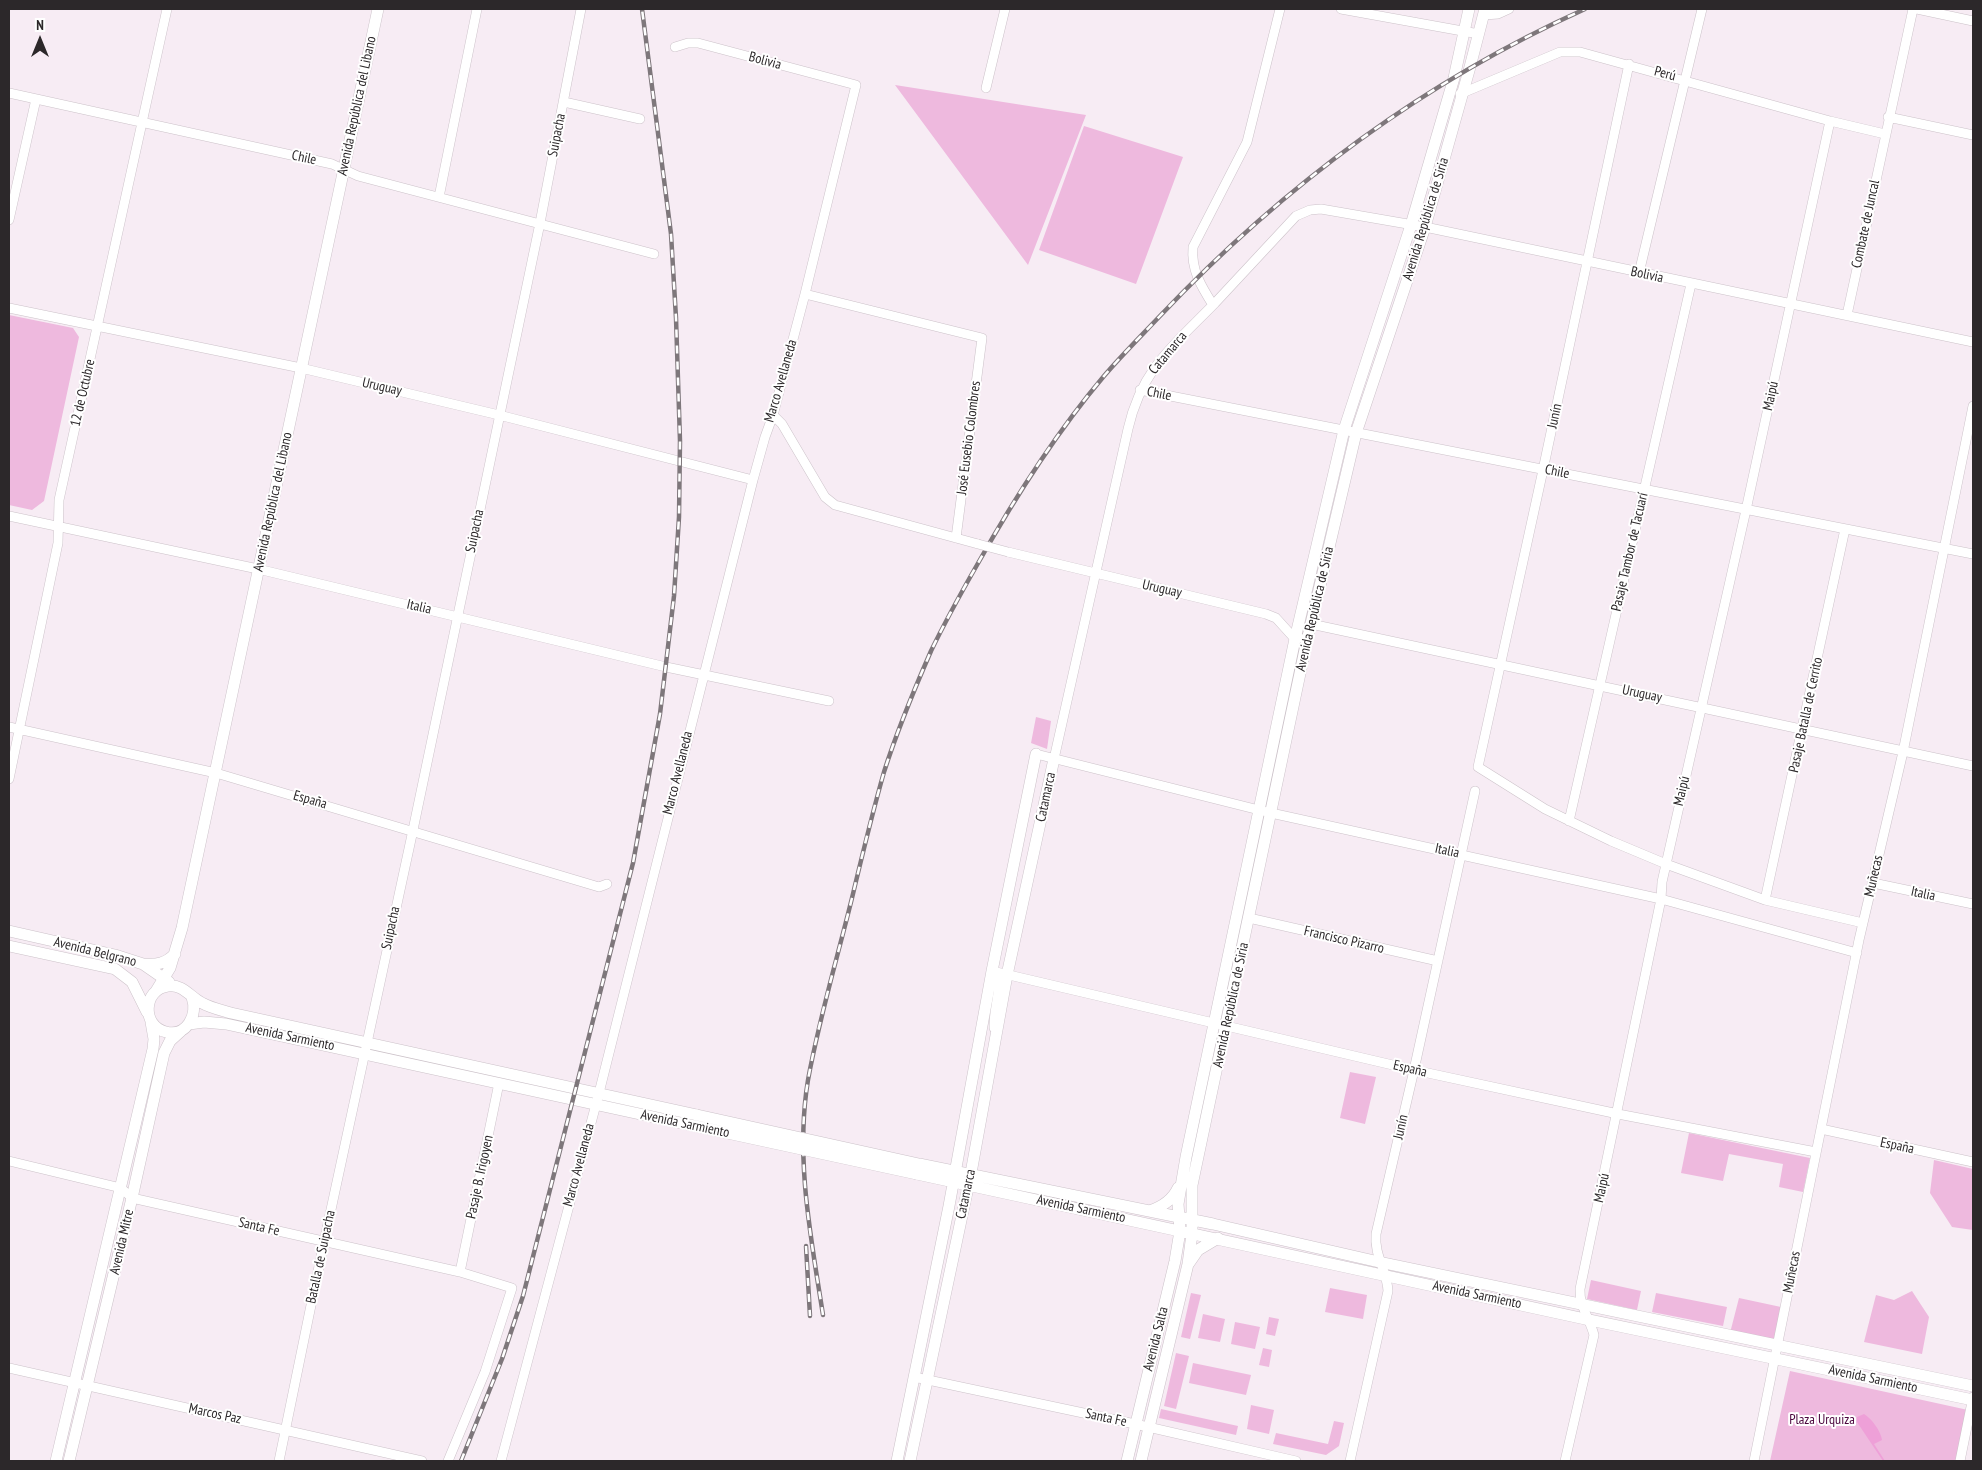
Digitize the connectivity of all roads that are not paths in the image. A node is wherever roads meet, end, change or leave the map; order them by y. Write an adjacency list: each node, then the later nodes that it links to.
1 (167, 9): 30 (street, 12 de Octubre)
2 (378, 9): 33 (main road, Avenida República del Libano)
3 (477, 9): 34 (street)
4 (581, 9): 26 (street, Suipacha)
5 (1005, 9): 21 (street)
6 (1280, 9): 46 (street)
7 (1341, 9): 15 (street)
8 (1469, 9): 15 (main road, Avenida República de Siria)
9 (1509, 9): 13 (street)
10 (1702, 9): 19 (street)
11 (1913, 9): 27 (street)
12 (1917, 9): 14 (street)
13 (1484, 12): 16 (main road, Avenida República de Siria)
14 (1973, 21)
15 (1464, 32): 16 (street); 24 (main road, Avenida República de Siria)
16 (1479, 34): 23 (main road, Avenida República de Siria)
17 (675, 48): 20 (street, Bolivia)
18 (1629, 64): 19 (street, Perú); 23 (street, Perú); 41 (street, Junín)
19 (1685, 79): 29 (street, Perú); 42 (street)
20 (856, 85): 44 (street, Marco Avellaneda)
21 (986, 88)
22 (9, 93): 25 (street, Chile)
23 (1463, 94): 24 (street, Perú); 39 (main road, Avenida República de Siria)
24 (1448, 96): 38 (main road, Avenida República de Siria)
25 (36, 98): 30 (street, Chile); 36 (street)
26 (564, 102): 28 (street); 37 (street, Suipacha)
27 (1888, 117): 31 (street); 32 (street)
28 (640, 119)
29 (1830, 121): 31 (street, Perú); 45 (street, Maipú)
30 (143, 123): 33 (street, Chile); 49 (street, 12 de Octubre)
31 (1885, 134): 48 (street, Combate de Juncal)
32 (1973, 135)
33 (343, 170): 34 (street, Chile); 51 (main road, Avenida República del Libano)
34 (439, 197): 37 (street, Chile)
35 (1321, 209): 38 (street, Bolivia); 46 (street, Catamarca)
36 (9, 220)
37 (540, 223): 40 (street, Chile); 54 (street, Suipacha)
38 (1411, 225): 39 (street, Bolivia); 56 (main road, Avenida República de Siria)
39 (1424, 227): 41 (street, Bolivia); 57 (main road, Avenida República de Siria)
40 (654, 254)
41 (1587, 262): 42 (street, Bolivia); 58 (street, Junín)
42 (1639, 273): 43 (street, Bolivia)
43 (1691, 284): 45 (street, Bolivia); 60 (street, Pasaje Tambor de Tacuarí)
44 (805, 294): 55 (street, Marco Avellaneda); 65 (street, José Eusebio Colombres)
45 (1791, 304): 48 (street, Bolivia); 61 (street, Maipú)
46 (1213, 305): 52 (street, Catamarca)
47 (9, 308): 49 (street, Uruguay)
48 (1847, 315): 50 (street, Bolivia)
49 (98, 326): 51 (street, Uruguay); 63 (street, 12 de Octubre)
50 (1973, 342)
51 (301, 368): 54 (street, Uruguay); 68 (main road, Avenida República del Libano)
52 (1140, 390): 56 (street, Chile); 69 (street, Catamarca)
53 (1973, 406): 66 (street, Muñecas)
54 (499, 415): 59 (street, Uruguay); 70 (street, Suipacha)
55 (773, 415): 59 (street, Marco Avellaneda); 65 (street)
56 (1344, 430): 57 (street, Chile); 73 (main road, Avenida República de Siria)
57 (1356, 433): 58 (street, Chile); 71 (main road, Avenida República de Siria)
58 (1543, 470): 60 (street, Chile); 74 (street, Junín)
59 (753, 480): 75 (street, Marco Avellaneda)
60 (1644, 489): 61 (street, Chile); 76 (street, Pasaje Tambor de Tacuarí)
61 (1746, 510): 64 (street, Chile); 78 (street, Maipú)
62 (9, 516): 63 (street, Italia)
63 (59, 528): 68 (street, Italia); 81 (street, 12 de Octubre)
64 (1845, 529): 66 (street, Chile); 80 (street, Pasaje Batalla de Cerrito)
65 (956, 538): 69 (street, Uruguay, bridge)
66 (1944, 548): 67 (street, Chile); 82 (street, Muñecas)
67 (1973, 554)
68 (258, 569): 70 (street, Italia); 86 (main road, Avenida República del Libano)
69 (1094, 574): 73 (street, Uruguay); 84 (street, Catamarca)
70 (457, 616): 75 (street, Italia); 92 (street, Suipacha)
71 (1311, 624): 72 (main road, Avenida República de Siria); 74 (street, Uruguay)
72 (1308, 636): 73 (street); 90 (main road, Avenida República de Siria)
73 (1295, 638): 89 (main road, Avenida República de Siria)
74 (1500, 663): 76 (street, Uruguay); 91 (street, Junín)
75 (702, 675): 77 (street, Italia); 120 (street, Marco Avellaneda)
76 (1600, 685): 78 (street, Uruguay); 91 (street, Pasaje Tambor de Tacuarí)
77 (829, 701)
78 (1701, 707): 80 (street, Uruguay); 94 (street, Maipú)
79 (9, 727): 81 (street, España)
80 (1803, 729): 82 (street, Uruguay); 98 (street, Pasaje Batalla de Cerrito)
81 (19, 730): 86 (street, España); 87 (street, 12 de Octubre)
82 (1903, 752): 85 (street, Uruguay); 95 (street, Muñecas)
83 (1036, 754): 84 (street, Italia); 108 (main road, Catamarca)
84 (1054, 759): 89 (street, Italia); 108 (main road, Catamarca)
85 (1973, 766)
86 (216, 773): 92 (street, España); 105 (main road, Avenida República del Libano)
87 (9, 779)
88 (1475, 791): 93 (street, Junín)
89 (1259, 809): 90 (street, Italia); 114 (main road, Avenida República de Siria)
90 (1271, 813): 93 (street, Italia); 100 (main road, Avenida República de Siria)
91 (1569, 821): 94 (street)
92 (413, 830): 96 (street, España); 117 (street, Suipacha)
93 (1462, 854): 97 (street, Italia); 106 (street, Junín)
94 (1666, 864): 97 (street, Maipú); 98 (street)
95 (1872, 883): 99 (street, Italia); 101 (street, Muñecas)
96 (607, 884)
97 (1661, 899): 104 (street, Italia); 122 (street, Maipú)
98 (1765, 900): 101 (street)
99 (1973, 904)
100 (1249, 918): 106 (street, Francisco Pizarro); 115 (main road, Avenida República de Siria)
101 (1863, 923): 104 (street, Muñecas)
102 (9, 931): 107 (main road, Avenida Belgrano)
103 (9, 946): 113 (main road, Avenida Belgrano)
104 (1856, 953): 124 (street, Muñecas)
105 (175, 954): 107 (main road); 109 (main road, Avenida República del Libano)
106 (1438, 961): 118 (street, Junín)
107 (144, 964): 109 (main road, Avenida Belgrano)
108 (999, 973): 114 (street, España); 125 (main road, Catamarca); 130 (main road, Catamarca)
109 (164, 978): 110 (main road, Avenida Belgrano); 111 (main road, Avenida República del Libano)
110 (174, 986): 111 (main road); 112 (main road)
111 (156, 991): 113 (main road)
112 (192, 997): 116 (main road); 117 (main road, Avenida Sarmiento)
113 (149, 1017): 116 (main road); 135 (main road, Avenida Mitre)
114 (1214, 1023): 115 (street, España); 132 (main road, Avenida República de Siria)
115 (1226, 1025): 118 (street, España); 134 (main road, Avenida República de Siria)
116 (187, 1026): 117 (main road, Avenida Sarmiento); 136 (main road, Avenida Mitre)
117 (365, 1047): 119 (main road, Avenida Sarmiento); 120 (main road, Avenida Sarmiento); 145 (street, Batalla de Suipacha)
118 (1414, 1070): 122 (street, España); 147 (street, Junín)
119 (499, 1083): 121 (main road, Avenida Sarmiento); 149 (street, Pasaje B. Irigoyen)
120 (599, 1093): 121 (street, Marco Avellaneda); 123 (main road, Avenida Sarmiento)
121 (594, 1105): 123 (main road, Avenida Sarmiento); 170 (street, Marco Avellaneda)
122 (1618, 1114): 126 (street, España); 151 (street, Maipú)
123 (696, 1120): 129 (main road, Avenida Sarmiento, bridge)
124 (1821, 1129): 126 (street, Muñecas); 128 (street, España)
125 (960, 1144): 129 (main road); 131 (main road, Catamarca)
126 (1816, 1152): 153 (street, Muñecas)
127 (9, 1162): 135 (street, Santa Fe)
128 (1973, 1162)
129 (923, 1170): 131 (main road, Avenida Sarmiento); 137 (main road)
130 (970, 1173): 131 (main road, Avenida Sarmiento); 133 (main road, Catamarca); 138 (main road, Avenida Sarmiento)
131 (955, 1176): 133 (main road, Avenida Sarmiento); 137 (main road, Catamarca)
132 (1182, 1179): 138 (main road); 139 (main road, Avenida República de Siria)
133 (968, 1185): 138 (main road, Avenida Sarmiento); 157 (main road, Catamarca)
134 (1192, 1186): 140 (main road, Avenida República de Siria); 141 (main road)
135 (121, 1188): 136 (street, Santa Fe); 158 (main road, Avenida Mitre)
136 (132, 1198): 145 (street, Santa Fe); 159 (main road, Avenida Mitre)
137 (949, 1206): 156 (main road, Catamarca)
138 (1147, 1217): 139 (main road, Avenida Sarmiento); 142 (main road, Avenida Sarmiento); 146 (main road)
139 (1179, 1217): 140 (main road, Avenida Sarmiento); 142 (main road, Avenida Salta)
140 (1191, 1219): 141 (main road, Avenida Sarmiento); 143 (main road, Avenida Salta)
141 (1213, 1224): 147 (main road, Avenida Sarmiento)
142 (1180, 1231): 143 (main road, Avenida Sarmiento); 146 (main road, Avenida Salta)
143 (1192, 1234): 144 (main road, Avenida Sarmiento); 148 (main road, Avenida Salta)
144 (1218, 1238): 148 (main road); 150 (main road, Avenida Sarmiento)
145 (324, 1242): 149 (street, Santa Fe); 164 (street, Batalla de Suipacha)
146 (1175, 1261): 162 (main road, Avenida Salta)
147 (1379, 1262): 150 (street, Junín); 151 (main road, Avenida Sarmiento)
148 (1188, 1264): 163 (main road, Avenida Salta)
149 (460, 1272): 169 (street, Santa Fe)
150 (1387, 1276): 152 (main road, Avenida Sarmiento); 176 (street)
151 (1581, 1305): 152 (street); 153 (main road, Avenida Sarmiento)
152 (1590, 1320): 154 (main road, Avenida Sarmiento); 177 (street)
153 (1778, 1346): 154 (street, Muñecas); 160 (main road, Avenida Sarmiento)
154 (1775, 1359): 161 (main road, Avenida Sarmiento); 178 (street, Muñecas)
155 (9, 1368): 158 (street, Marcos Paz)
156 (914, 1377): 157 (street, Santa Fe); 171 (main road, Catamarca)
157 (926, 1380): 162 (street, Santa Fe); 172 (main road, Catamarca)
158 (75, 1383): 159 (street, Marcos Paz); 165 (main road, Avenida Mitre)
159 (88, 1386): 164 (street, Marcos Paz); 166 (main road, Avenida Mitre)
160 (1973, 1386)
161 (1973, 1399): 179 (street)
162 (1135, 1424): 163 (street, Santa Fe); 173 (main road, Avenida Salta)
163 (1149, 1427): 174 (main road, Avenida Salta); 175 (street, Santa Fe)
164 (286, 1430): 167 (street, Batalla de Suipacha); 168 (street, Marcos Paz)
165 (56, 1461)
166 (69, 1461)
167 (279, 1461)
168 (422, 1461)
169 (448, 1461)
170 (501, 1461)
171 (897, 1461)
172 (910, 1461)
173 (1127, 1461)
174 (1141, 1461)
175 (1296, 1461)
176 (1350, 1461)
177 (1565, 1461)
178 (1754, 1461)
179 (1960, 1461)

